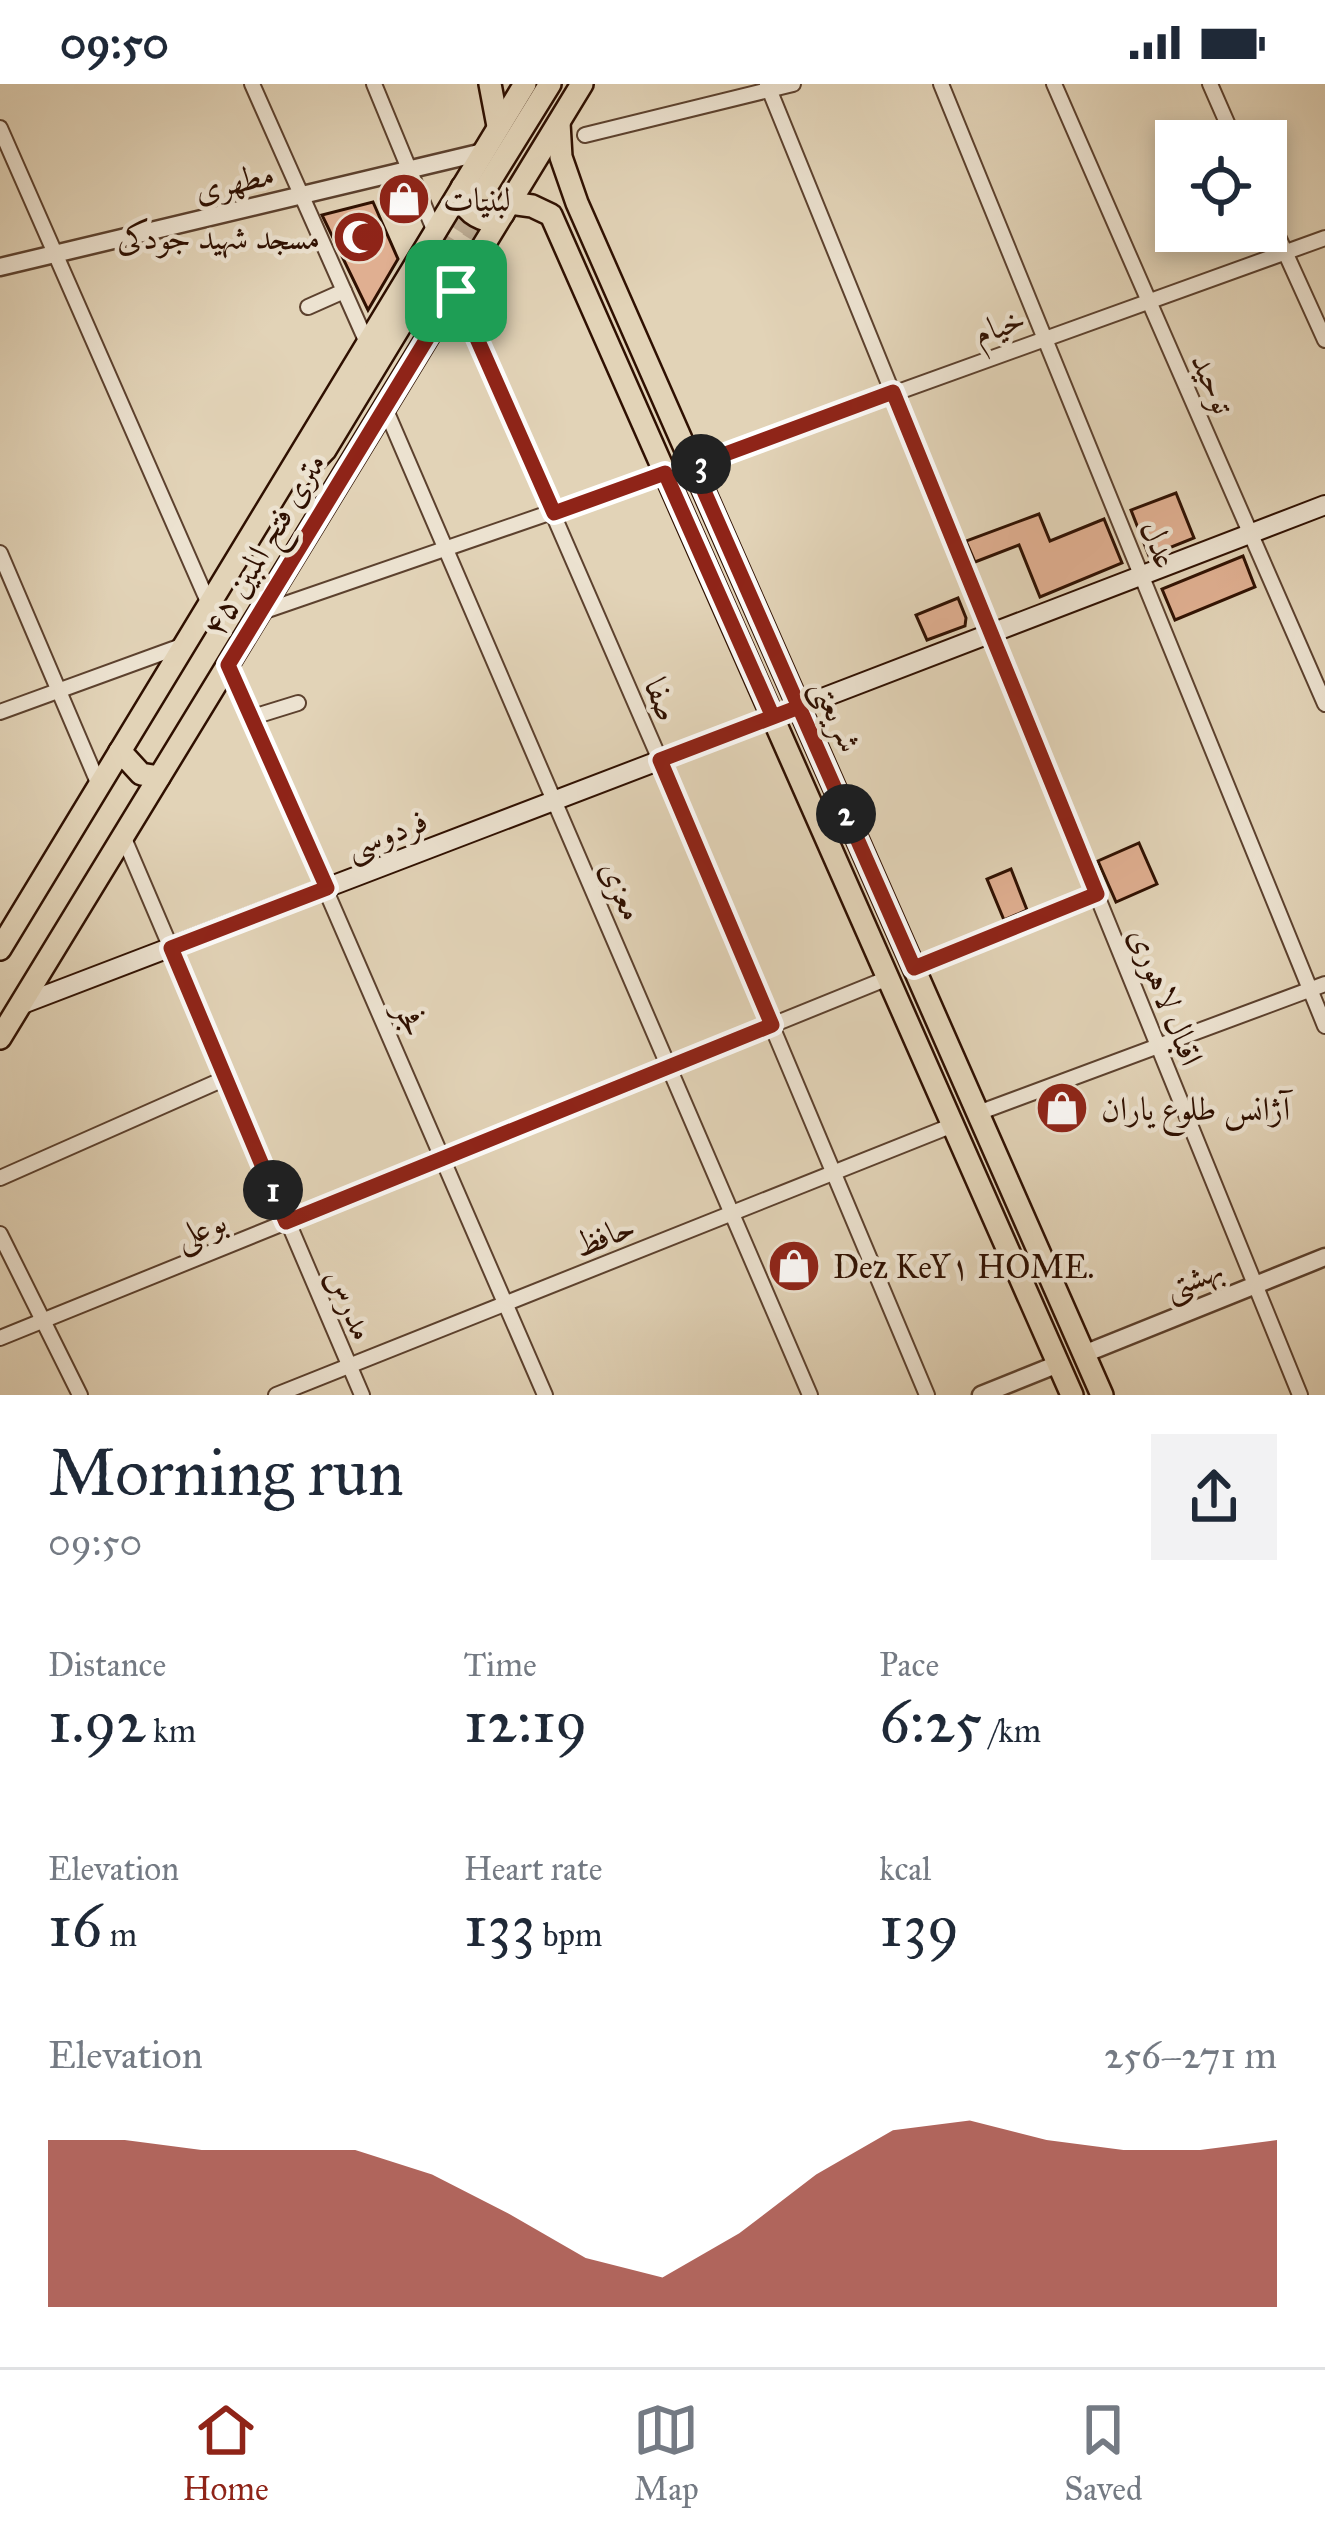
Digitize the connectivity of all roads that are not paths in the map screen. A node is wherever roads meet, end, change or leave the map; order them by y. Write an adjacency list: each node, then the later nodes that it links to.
1 (252, 84): 20 (street)
2 (374, 84): 19 (street, صفا)
3 (490, 84): 15 (main road)
4 (525, 84): 15 (main road, ۴۵ متری فتح المبین)
5 (550, 84): 21 (main road)
6 (567, 84): 21 (main road)
7 (582, 84): 14 (main road, ۴۵ متری فتح المبین)
8 (794, 84): 12 (street)
9 (941, 84): 33 (street, عدل)
10 (1054, 84): 31 (street, توحید)
11 (1210, 84): 13 (street)
12 (769, 87): 17 (street); 36 (street, اقبال لاهوری)
13 (1226, 120)
14 (559, 123): 21 (main road, ۴۵ متری فتح المبین); 22 (main road, شریعتی)
15 (498, 126): 18 (main road, ۴۵ متری فتح المبین)
16 (0, 128): 27 (street)
17 (586, 135)
18 (483, 152): 19 (street, مطهری); 21 (main road, ۴۵ متری فتح المبین)
19 (410, 170): 20 (street, مطهری); 28 (street, صفا)
20 (302, 195): 27 (street, مطهری); 30 (street)
21 (491, 198): 23 (main road); 28 (main road, ۴۵ متری فتح المبین); 28 (main road, ۴۵ متری فتح المبین)
22 (577, 203): 23 (main road); 38 (main road, شریعتی)
23 (551, 215): 39 (main road, شریعتی)
24 (1325, 238): 25 (street, خیام)
25 (1287, 251)
26 (1285, 252): 31 (street, خیام); 34 (street)
27 (55, 254): 29 (street, مطهری); 48 (street)
28 (447, 261): 35 (main road, ۴۵ متری فتح المبین); 37 (main road, ۴۵ متری فتح المبین); 40 (main road); 42 (street, صفا); 43 (main road)
29 (0, 267)
30 (344, 291): 32 (street); 35 (street)
31 (1148, 300): 33 (street, خیام); 44 (street, توحید)
32 (308, 307)
33 (1046, 337): 36 (street, خیام); 47 (street, عدل)
34 (1325, 340)
35 (368, 345): 40 (main road, ۴۵ متری فتح المبین)
36 (893, 392): 38 (street, خیام); 50 (street, اقبال لاهوری)
37 (385, 408): 43 (main road, ۴۵ متری فتح المبین); 45 (street, معزی)
38 (693, 466): 56 (main road, شریعتی)
39 (665, 473): 42 (street); 59 (main road, شریعتی)
40 (274, 502): 48 (main road, ۴۵ متری فتح المبین)
41 (1325, 506): 44 (main road)
42 (554, 513): 45 (street); 61 (street, صفا)
43 (313, 525): 49 (main road, ۴۵ متری فتح المبین)
44 (1251, 533): 47 (main road); 55 (street, توحید)
45 (448, 550): 49 (street); 64 (street, معزی)
46 (0, 553): 53 (street)
47 (1143, 575): 50 (main road); 72 (street, عدل)
48 (209, 604): 51 (main road, ۴۵ متری فتح المبین)
49 (260, 613): 52 (main road, ۴۵ متری فتح المبین)
50 (990, 634): 56 (main road); 67 (street, اقبال لاهوری)
51 (184, 645): 53 (street); 60 (main road, ۴۵ متری فتح المبین)
52 (228, 665): 58 (street, فجر); 62 (main road, ۴۵ متری فتح المبین)
53 (59, 691): 57 (street); 63 (street)
54 (298, 703): 58 (street)
55 (1325, 704)
56 (799, 707): 59 (main road); 70 (main road, شریعتی)
57 (0, 712)
58 (253, 717): 66 (street, فجر)
59 (773, 717): 61 (main road, فردوسی); 71 (main road, شریعتی)
60 (120, 751): 62 (main road); 63 (main road, ۴۵ متری فتح المبین)
61 (660, 760): 64 (main road, فردوسی); 74 (street, صفا)
62 (159, 777): 65 (main road, ۴۵ متری فتح المبین)
63 (99, 785): 69 (main road, ۴۵ متری فتح المبین)
64 (555, 801): 66 (main road, فردوسی); 78 (street, معزی)
65 (123, 836): 68 (street, مدرس); 73 (main road, ۴۵ متری فتح المبین)
66 (327, 888): 68 (main road, فردوسی); 82 (street, فجر)
67 (1097, 894): 70 (street); 77 (street, اقبال لاهوری)
68 (171, 948): 73 (main road, فردوسی); 79 (street, مدرس)
69 (0, 950)
70 (914, 968): 80 (main road, شریعتی)
71 (888, 978): 74 (street, بوعلی); 81 (main road, شریعتی)
72 (1318, 987): 75 (street, عدل); 77 (street)
73 (20, 1005): 76 (main road, ۴۵ متری فتح المبین)
74 (772, 1025): 78 (street, بوعلی); 83 (street, صفا)
75 (1325, 1026)
76 (0, 1038)
77 (1158, 1046): 80 (street); 89 (street, اقبال لاهوری)
78 (669, 1066): 82 (street, بوعلی); 85 (street, معزی)
79 (226, 1078): 84 (street); 86 (street, مدرس)
80 (978, 1113): 93 (main road, شریعتی)
81 (953, 1124): 83 (street, حافظ); 94 (main road, شریعتی)
82 (442, 1159): 86 (street, بوعلی); 90 (street, فجر)
83 (835, 1172): 85 (street, حافظ); 101 (street, صفا)
84 (0, 1178)
85 (732, 1213): 90 (street, حافظ); 100 (street, معزی)
86 (286, 1222): 91 (street, بوعلی); 95 (street, مدرس)
87 (0, 1234): 91 (street)
88 (1325, 1257): 89 (street, بهشتی)
89 (1256, 1284): 93 (street, بهشتی); 105 (street, اقبال لاهوری)
90 (505, 1304): 95 (street, حافظ); 99 (street, فجر)
91 (43, 1321): 92 (street, بوعلی); 96 (street)
92 (0, 1338)
93 (1084, 1354): 104 (main road, شریعتی)
94 (1058, 1364): 102 (street); 103 (main road, شریعتی)
95 (349, 1366): 97 (street, حافظ); 98 (street, مدرس)
96 (80, 1395)
97 (276, 1395)
98 (362, 1395)
99 (545, 1395)
100 (810, 1395)
101 (927, 1395)
102 (981, 1395)
103 (1072, 1395)
104 (1102, 1395)
105 (1300, 1395)

